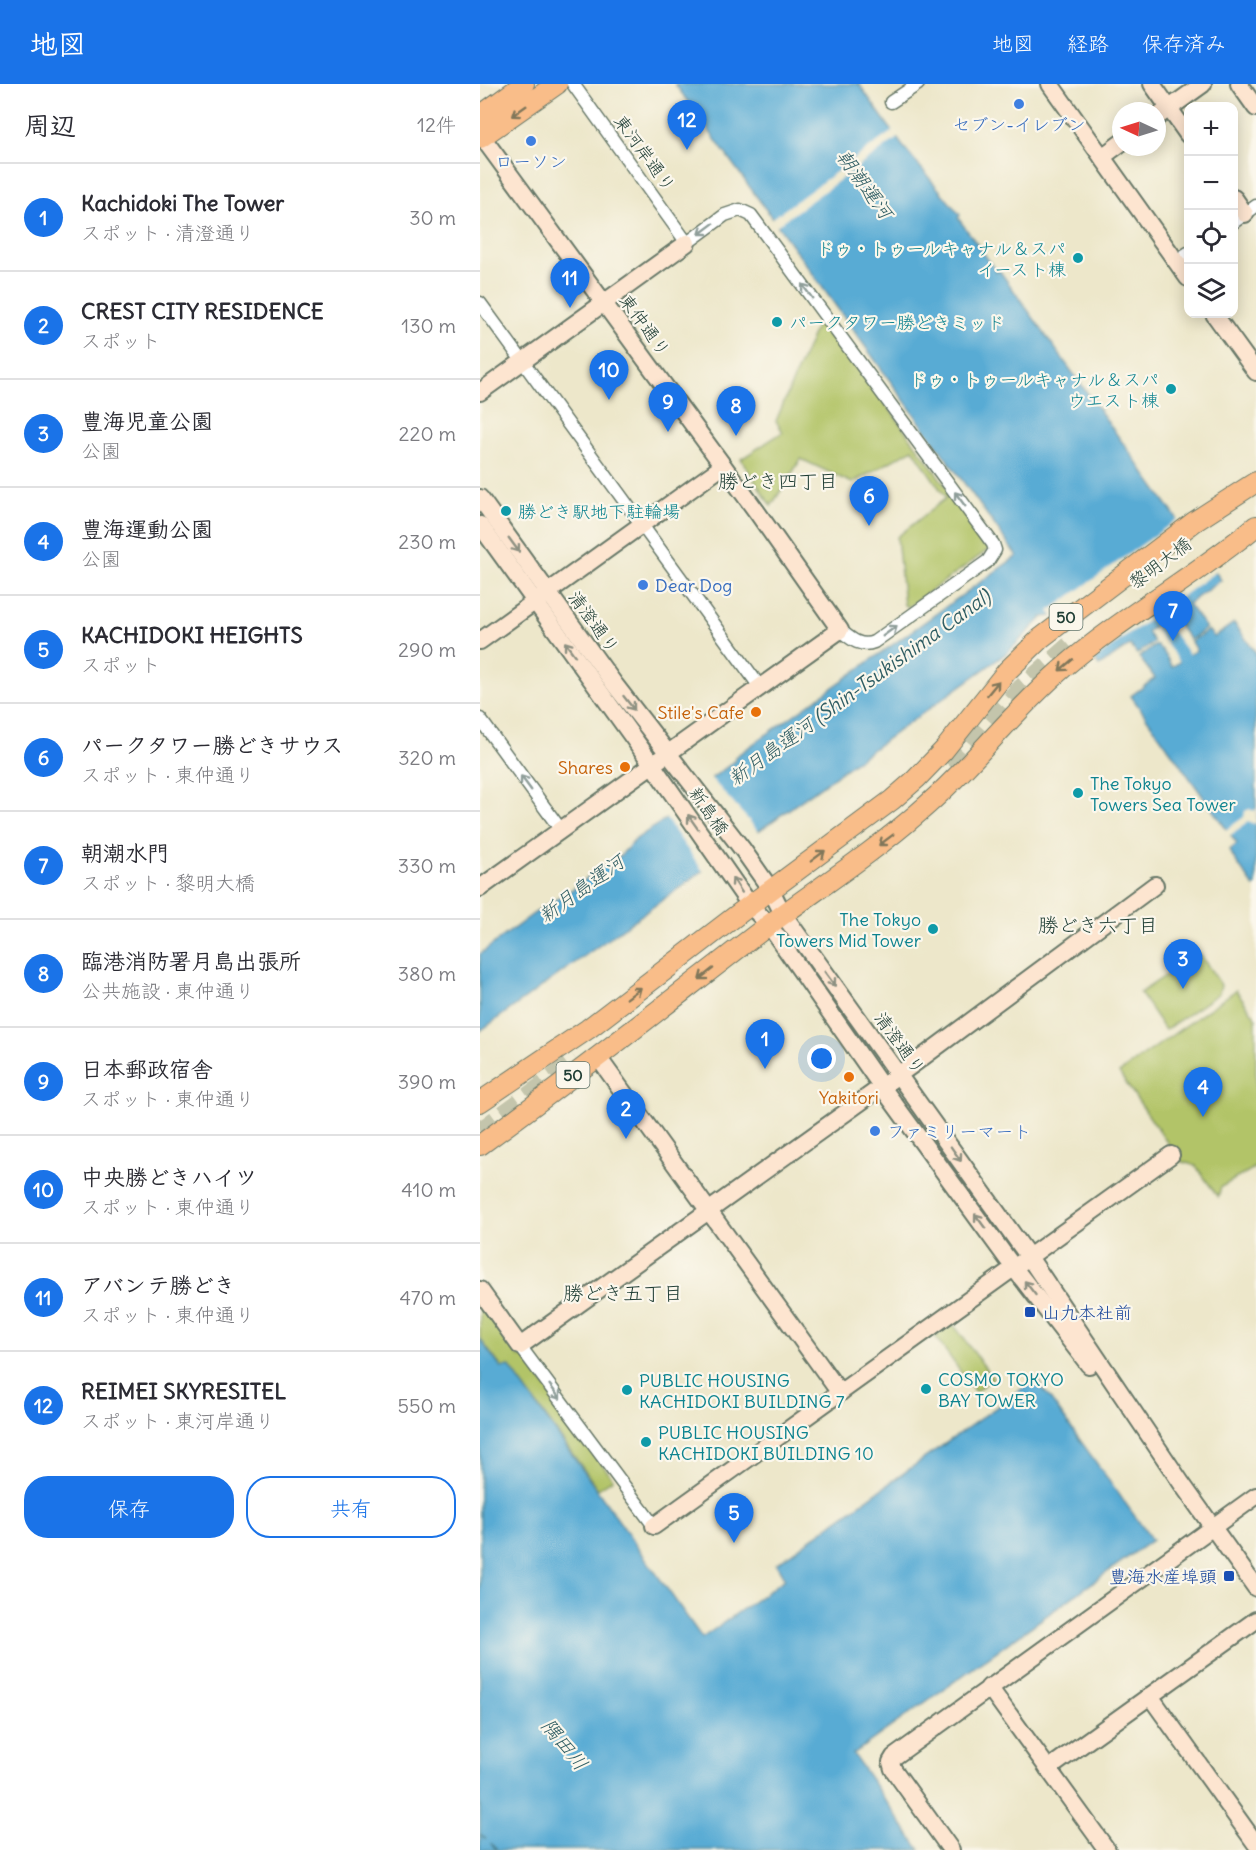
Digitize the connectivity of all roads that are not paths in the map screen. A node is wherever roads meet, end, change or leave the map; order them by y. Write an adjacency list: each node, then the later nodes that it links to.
1 (524, 84): 13 (main road)
2 (557, 84): 16 (main road, one-way to 16)
3 (573, 84): 19 (street, 東河岸通り)
4 (918, 84): 9 (street)
5 (1050, 84): 18 (street)
6 (1152, 84): 10 (street)
7 (1203, 84): 12 (street)
8 (1239, 84): 11 (street)
9 (891, 102)
10 (1159, 102)
11 (1256, 108)
12 (1166, 111)
13 (480, 116)
14 (1166, 116): 15 (street)
15 (1184, 131)
16 (481, 136): 22 (street, 東仲通り)
17 (1112, 150): 18 (street)
18 (1102, 157): 20 (street)
19 (687, 243): 22 (street); 36 (street, one-way to 19)
20 (1182, 257)
21 (480, 303): 24 (street)
22 (605, 303): 24 (street); 27 (street, 東仲通り)
23 (1217, 318): 25 (street)
24 (523, 362): 26 (street); 33 (street)
25 (1256, 372)
26 (480, 392)
27 (723, 466): 33 (street); 36 (street, 東仲通り)
28 (1256, 482): 43 (main road, 50, one-way to 28)
29 (1256, 491): 31 (main road, 黎明大橋 / 50)
30 (480, 498): 35 (street, 清澄通り, one-way to 35)
31 (1256, 514)
32 (480, 525): 35 (street, 清澄通り)
33 (642, 525): 35 (street); 38 (street)
34 (1256, 526): 44 (main road, 50, one-way to 44)
35 (542, 596): 37 (street); 40 (street, 清澄通り, one-way to 40); 42 (street, 清澄通り, one-way to 35)
36 (840, 630): 38 (street)
37 (480, 641)
38 (760, 687): 40 (street)
39 (480, 719): 45 (street, one-way to 39)
40 (668, 754): 41 (street, 清澄通り); 42 (street)
41 (679, 767): 46 (street, 新島橋)
42 (657, 772): 45 (street); 47 (street, 新島橋, one-way to 42)
43 (902, 792): 44 (main road); 50 (main road, 50, one-way to 43)
44 (918, 813): 52 (main road, 50, one-way to 52)
45 (561, 830): 49 (street)
46 (742, 850): 50 (street, 清澄通り)
47 (723, 865): 51 (street, 清澄通り, one-way to 47)
48 (1155, 885): 58 (street)
49 (480, 888)
50 (771, 890): 51 (main road, 50); 52 (street, 清澄通り)
51 (750, 905): 52 (street, 清澄通り); 53 (main road, 50)
52 (776, 920): 54 (main road, 50); 58 (street, 清澄通り, one-way to 58); 59 (street, 清澄通り)
53 (719, 929): 54 (main road); 56 (main road, 50, one-way to 53)
54 (735, 951): 55 (main road, 50, one-way to 55)
55 (660, 1009): 57 (main road); 62 (main road, 50)
56 (588, 1029): 60 (main road); 61 (main road, 50)
57 (600, 1060): 62 (main road); 64 (street)
58 (899, 1075): 59 (street); 65 (street, 清澄通り, one-way to 65)
59 (882, 1087): 64 (street); 66 (street, 清澄通り, one-way to 59)
60 (480, 1089)
61 (480, 1102)
62 (482, 1148)
63 (1171, 1155): 65 (street)
64 (709, 1210): 68 (street); 69 (street)
65 (1029, 1257): 66 (street); 70 (street, 清澄通り)
66 (1014, 1268): 69 (street); 70 (street, 清澄通り, one-way to 66)
67 (480, 1290): 68 (street)
68 (520, 1346): 72 (street, one-way to 72)
69 (840, 1393): 72 (street)
70 (1182, 1484): 73 (street)
71 (1256, 1496): 73 (street)
72 (654, 1526)
73 (1213, 1527): 74 (street); 76 (street)
74 (1256, 1588)
75 (1256, 1620): 77 (street)
76 (989, 1687): 78 (street); 80 (street)
77 (1150, 1696): 78 (street); 79 (street)
78 (1048, 1769): 81 (street)
79 (1256, 1844)
80 (951, 1850)
81 (1107, 1850)

